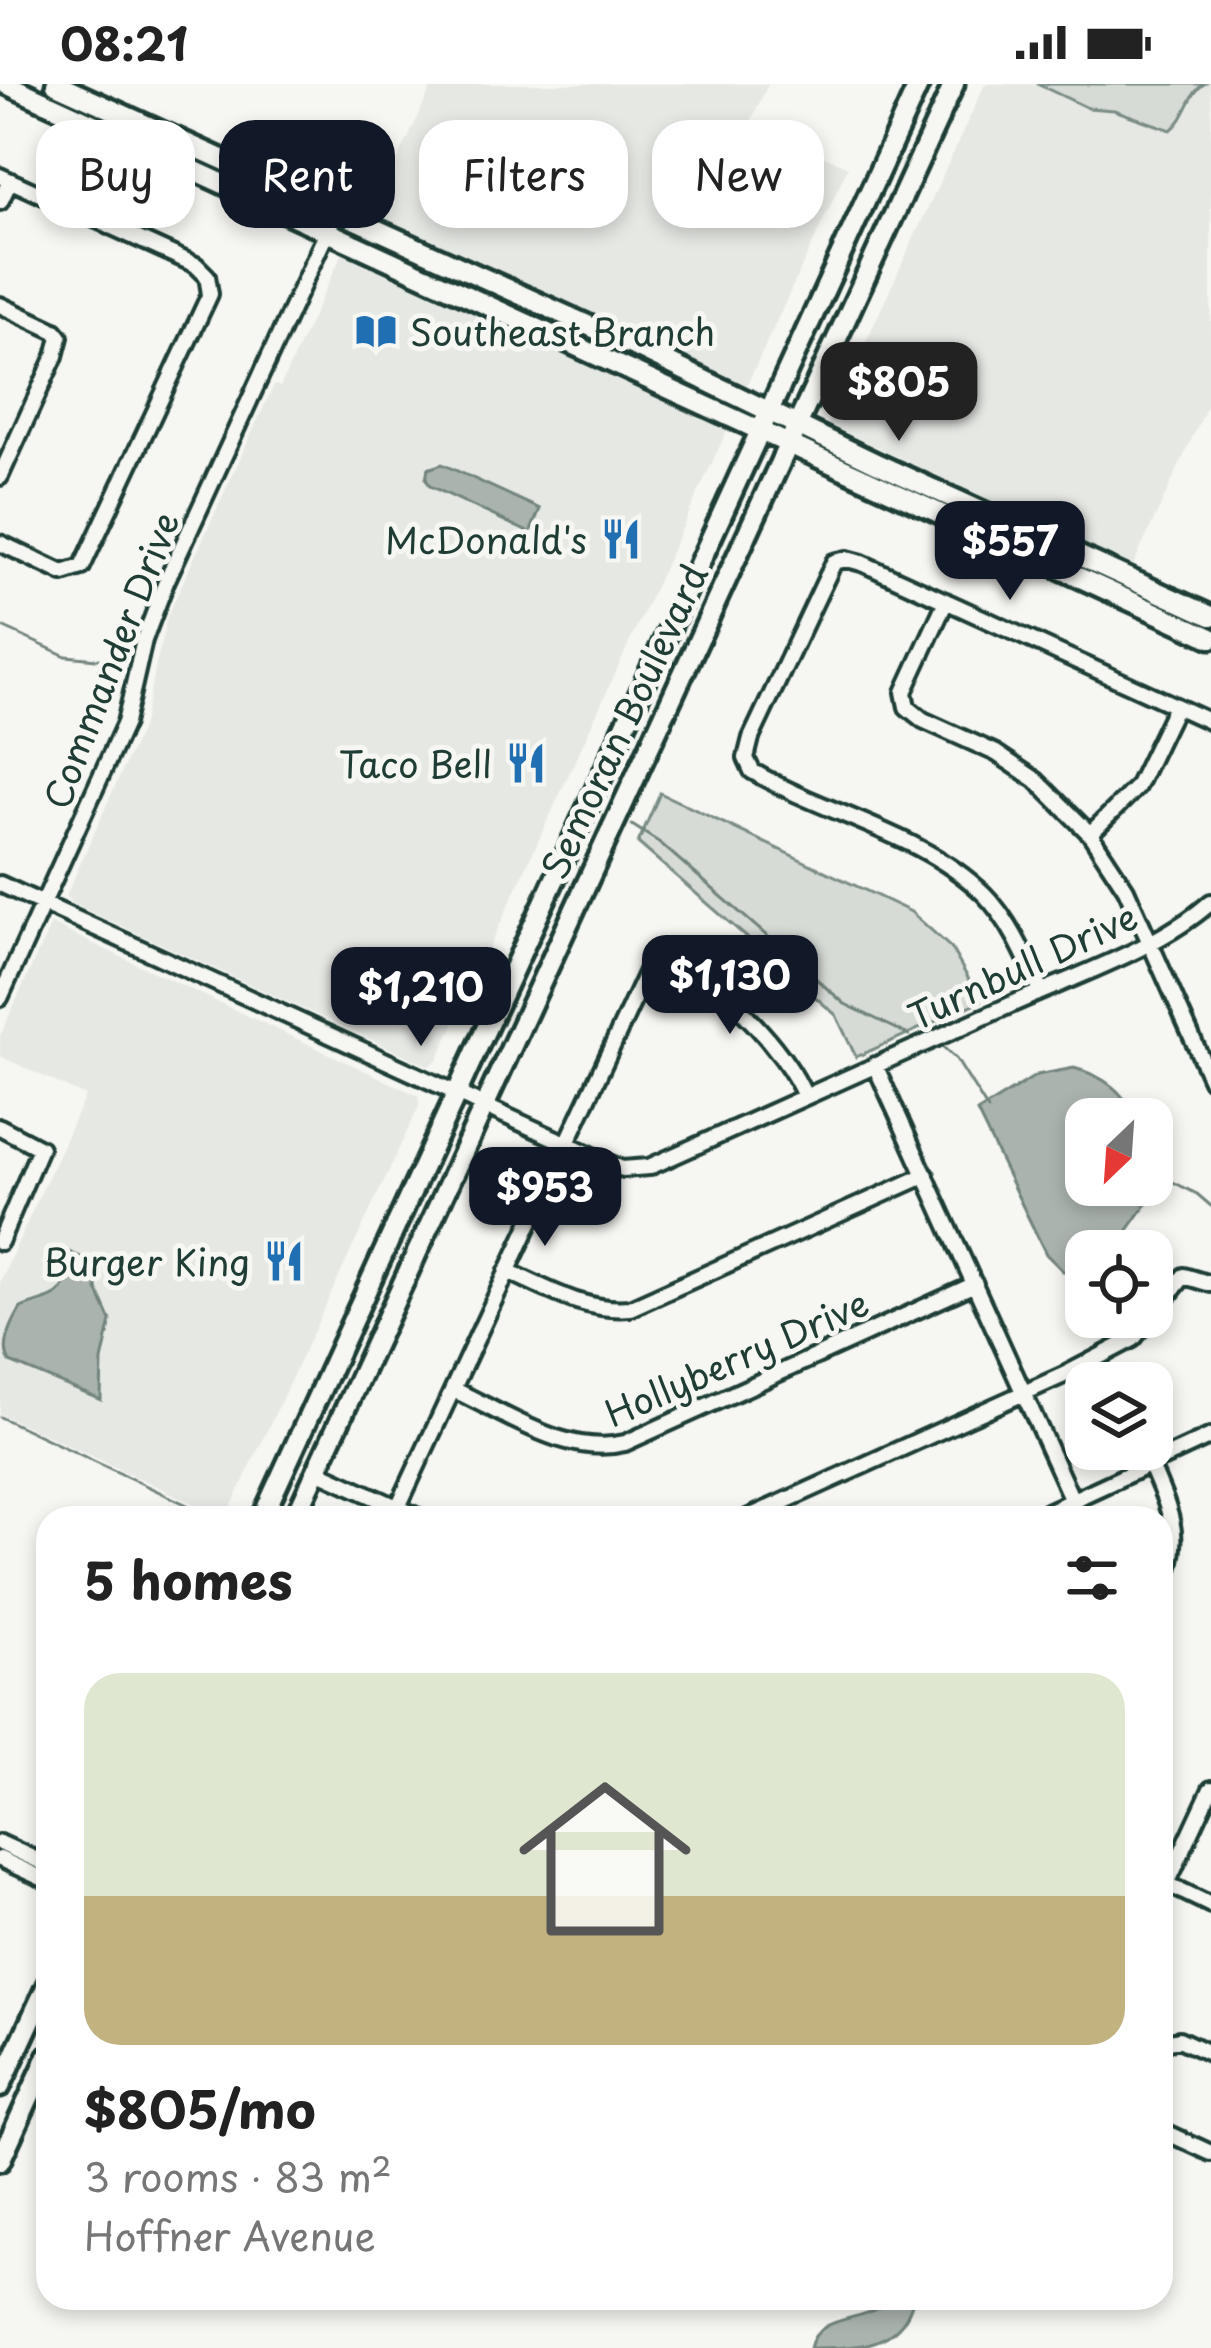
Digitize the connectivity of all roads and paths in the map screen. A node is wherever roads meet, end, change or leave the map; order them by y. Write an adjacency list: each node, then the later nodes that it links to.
1 (6, 84): 6 (main road)
2 (56, 84): 7 (main road)
3 (919, 84): 5 (main road, Semoran Boulevard)
4 (954, 84): 8 (main road, Semoran Boulevard)
5 (907, 110): 8 (main road); 17 (main road, Semoran Boulevard)
6 (85, 120)
7 (219, 166)
8 (914, 169): 18 (main road, Semoran Boulevard)
9 (5, 178): 10 (street); 11 (street)
10 (36, 192)
11 (0, 202)
12 (113, 228): 22 (street)
13 (328, 228): 33 (street, Commander Drive)
14 (343, 228): 19 (main road)
15 (345, 228): 17 (main road)
16 (0, 305): 21 (street)
17 (769, 410): 18 (main road); 19 (main road, Semoran Boulevard)
18 (796, 424): 20 (main road, Semoran Boulevard); 24 (main road)
19 (760, 430): 20 (main road); 28 (main road, Semoran Boulevard)
20 (787, 443): 25 (main road); 29 (main road, Semoran Boulevard)
21 (0, 477)
22 (0, 543)
23 (946, 601): 26 (street); 30 (street); 35 (street)
24 (1211, 616)
25 (1211, 638)
26 (1176, 706): 27 (street); 30 (street)
27 (1211, 722)
28 (609, 758): 29 (main road); 39 (main road, Semoran Boulevard)
29 (614, 821): 41 (main road, Semoran Boulevard)
30 (1090, 834): 34 (street)
31 (0, 884): 33 (street, Turnbull Drive)
32 (1211, 902): 34 (street, Turnbull Drive)
33 (43, 904): 36 (street, Commander Drive); 39 (street, Turnbull Drive)
34 (1150, 941): 35 (street, Turnbull Drive); 38 (street)
35 (1041, 991): 37 (street, Turnbull Drive)
36 (0, 998)
37 (875, 1065): 40 (street, Turnbull Drive); 44 (street)
38 (1211, 1080)
39 (455, 1094): 41 (street, Turnbull Drive); 51 (main road, Semoran Boulevard)
40 (806, 1097): 43 (street, Turnbull Drive); 43 (street)
41 (484, 1106): 43 (street, Turnbull Drive); 57 (main road, Semoran Boulevard)
42 (0, 1127): 45 (street)
43 (566, 1147): 46 (street)
44 (926, 1175): 46 (street); 47 (street)
45 (0, 1242)
46 (507, 1271): 49 (street)
47 (975, 1284): 49 (street, Hollyberry Drive); 50 (street)
48 (1211, 1284): 50 (street)
49 (454, 1390): 63 (street)
50 (1023, 1392): 58 (street); 64 (street)
51 (316, 1401): 54 (main road, Semoran Boulevard); 57 (main road)
52 (1211, 1436): 53 (street)
53 (1173, 1455)
54 (287, 1463): 59 (main road, Semoran Boulevard); 60 (main road)
55 (1142, 1470): 58 (street)
56 (1153, 1470): 66 (street)
57 (317, 1471): 61 (main road, Semoran Boulevard); 62 (street)
58 (1072, 1500): 65 (street)
59 (267, 1506)
60 (296, 1506)
61 (300, 1506)
62 (394, 1506)
63 (399, 1506)
64 (773, 1506)
65 (1059, 1506)
66 (1166, 1506)
67 (1173, 1523): 68 (street)
68 (1173, 1565)
69 (1211, 1789): 73 (street)
70 (0, 1843): 72 (street)
71 (0, 1859): 74 (street)
72 (36, 1859)
73 (1173, 1864)
74 (36, 1876)
75 (1173, 1886): 76 (street)
76 (1211, 1905)
77 (36, 2009): 81 (main road)
78 (1173, 2040): 79 (street)
79 (1211, 2054)
80 (36, 2082): 84 (main road)
81 (0, 2087)
82 (1173, 2135): 83 (street)
83 (1211, 2153)
84 (0, 2162)

